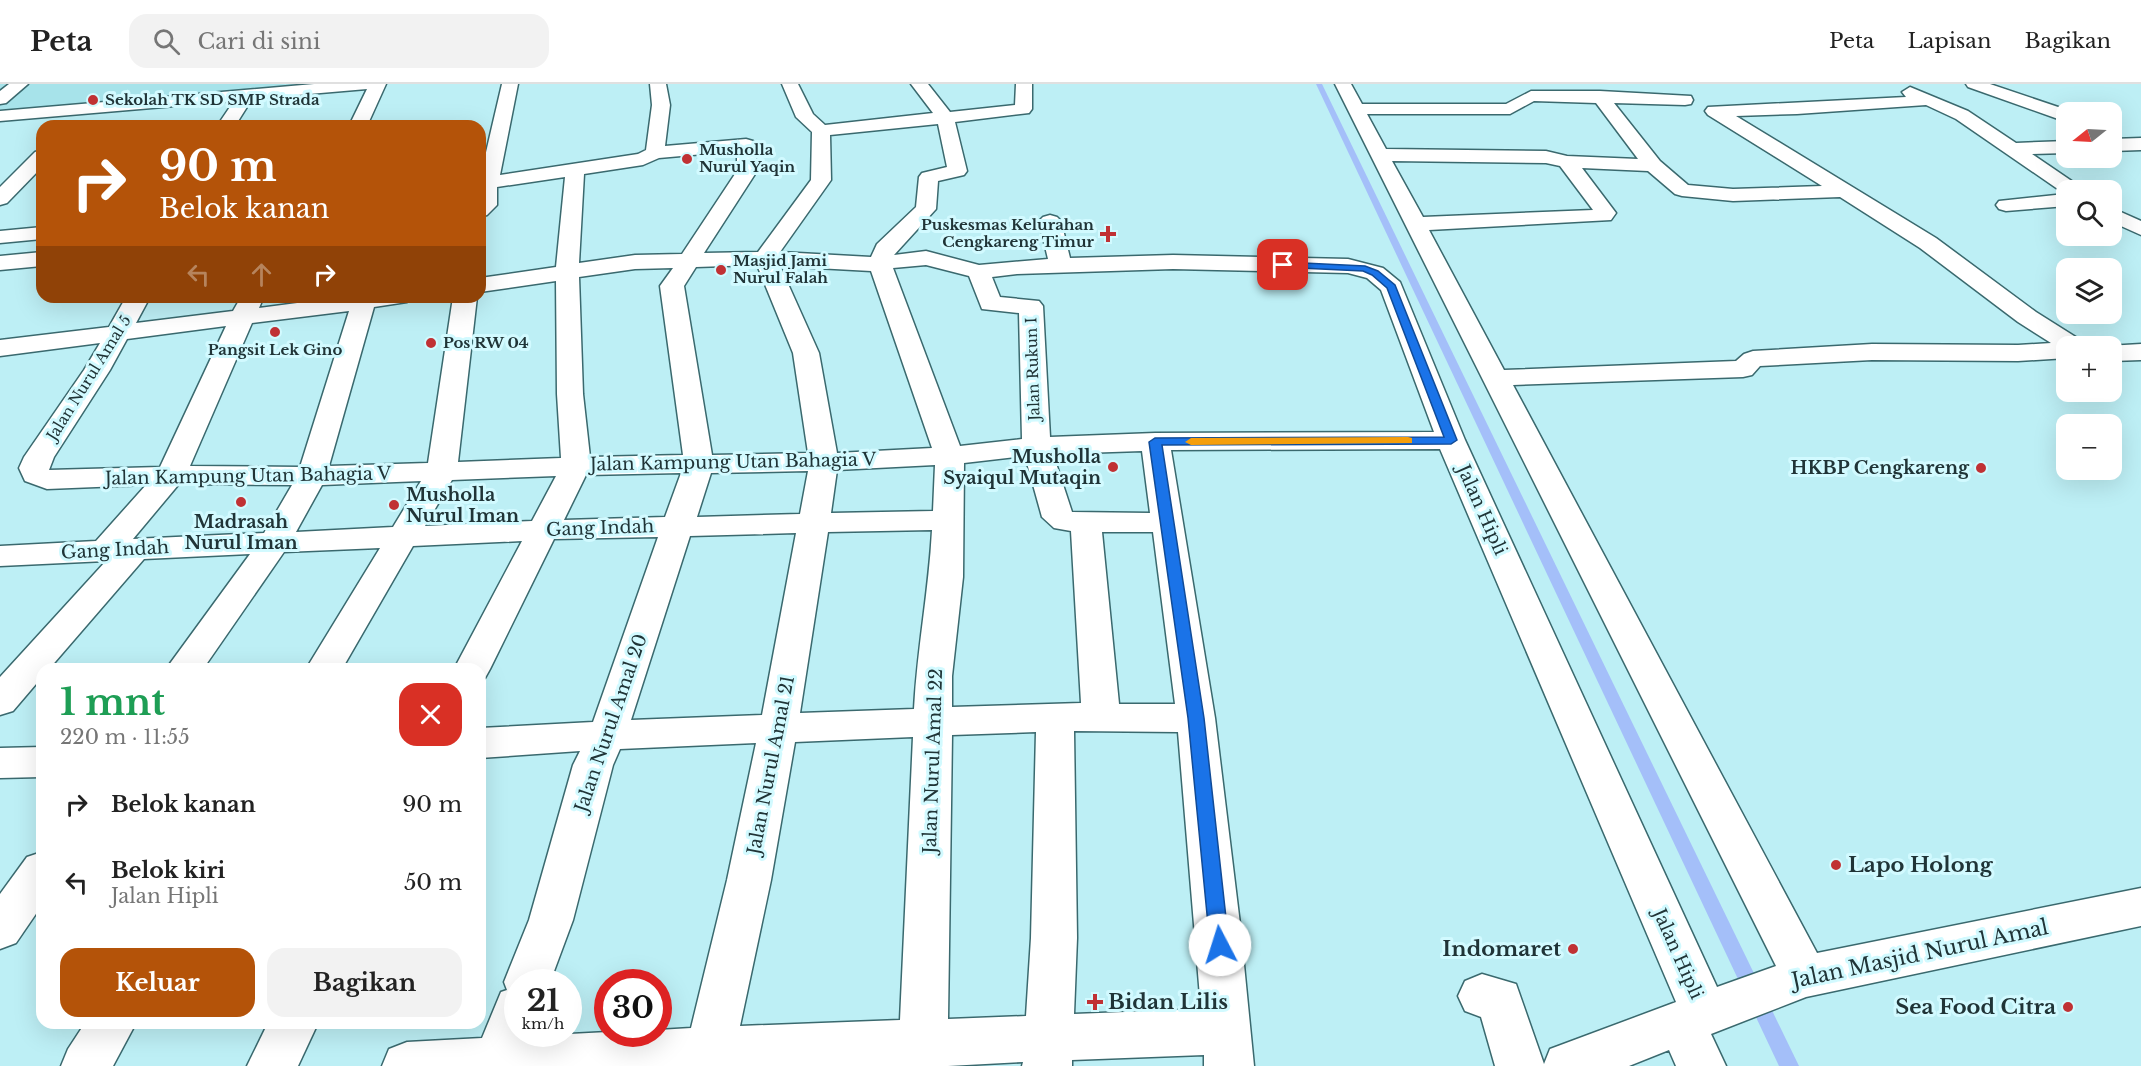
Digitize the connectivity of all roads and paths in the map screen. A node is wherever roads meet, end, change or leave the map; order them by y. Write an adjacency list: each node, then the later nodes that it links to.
1 (20, 84): 15 (street)
2 (372, 84): 13 (street)
3 (378, 84): 26 (street)
4 (510, 84): 41 (street)
5 (658, 84): 33 (street)
6 (790, 84): 27 (street)
7 (919, 84): 23 (street)
8 (1024, 84): 23 (street)
9 (1342, 84): 19 (street)
10 (1671, 84): 16 (street)
11 (1888, 84): 17 (street)
12 (1974, 84): 21 (street)
13 (246, 96): 18 (street); 25 (street)
14 (1600, 96): 16 (street); 19 (street); 38 (street)
15 (0, 99)
16 (1685, 100): 20 (street)
17 (1930, 100): 20 (street); 32 (street)
18 (88, 109): 22 (street); 24 (street)
19 (1356, 109): 34 (street)
20 (1716, 111): 42 (street)
21 (2056, 112)
22 (0, 116)
23 (945, 117): 27 (street); 58 (street)
24 (77, 120)
25 (230, 120)
26 (361, 120)
27 (821, 130): 55 (street)
28 (1532, 138): 35 (street)
29 (2141, 144): 30 (street)
30 (2122, 145)
31 (2056, 147): 32 (street)
32 (2013, 149): 40 (street)
33 (655, 153): 39 (street); 57 (street)
34 (1380, 155): 35 (street); 51 (street)
35 (1546, 157): 37 (street)
36 (36, 162): 43 (street)
37 (1567, 162): 38 (street); 51 (street)
38 (1653, 165): 42 (street)
39 (575, 168): 41 (street); 62 (street)
40 (2058, 180)
41 (486, 185): 46 (street)
42 (1841, 190): 70 (street)
43 (0, 199)
44 (2056, 201): 45 (street)
45 (2006, 205)
46 (486, 206)
47 (2122, 214): 48 (street)
48 (2141, 215)
49 (2122, 219): 52 (street)
50 (1050, 221): 60 (street)
51 (1416, 224): 75 (street)
52 (2141, 229)
53 (36, 234): 54 (street)
54 (0, 237)
55 (765, 258): 57 (street); 58 (street); 81 (street, Jalan Nurul Amal 21)
56 (36, 261): 59 (street)
57 (686, 262): 62 (street); 82 (street)
58 (880, 262): 61 (street); 79 (street)
59 (0, 264)
60 (1061, 265): 61 (street); 76 (street, Jalan Hipli)
61 (979, 272): 78 (street, Jalan Rukun I)
62 (567, 273): 63 (street); 83 (street)
63 (486, 284)
64 (135, 303): 69 (street, Jalan Nurul Amal 5)
65 (314, 303): 68 (street)
66 (363, 303): 86 (street)
67 (464, 303): 84 (street)
68 (247, 307): 69 (street); 85 (street)
69 (118, 333): 71 (street); 80 (street, Jalan Nurul Amal 5)
70 (2057, 336)
71 (0, 348)
72 (2056, 351): 75 (street)
73 (2141, 352): 74 (street)
74 (2122, 353)
75 (1495, 378): 114 (street)
76 (1451, 440): 77 (street, Jalan Kampung Utan Bahagia V); 116 (street, Jalan Hipli)
77 (1155, 442): 78 (street, Jalan Kampung Utan Bahagia V); 88 (street)
78 (1036, 446): 79 (street, Jalan Kampung Utan Bahagia V); 89 (street)
79 (949, 456): 81 (street, Jalan Kampung Utan Bahagia V); 87 (street, Jalan Nurul Amal 22)
80 (39, 457): 85 (street, Jalan Kampung Utan Bahagia V)
81 (824, 462): 82 (street, Jalan Kampung Utan Bahagia V); 90 (street, Jalan Nurul Amal 21)
82 (699, 464): 83 (street, Jalan Kampung Utan Bahagia V); 91 (street, Jalan Nurul Amal 20)
83 (576, 466): 84 (street, Jalan Kampung Utan Bahagia V); 92 (street)
84 (442, 471): 86 (street, Jalan Kampung Utan Bahagia V); 93 (street)
85 (171, 475): 86 (street, Jalan Kampung Utan Bahagia V); 95 (street)
86 (312, 476): 94 (street)
87 (949, 520): 90 (street, Gang Indah); 104 (street, Jalan Nurul Amal 22)
88 (1167, 522): 89 (street); 103 (street)
89 (1086, 523): 102 (street)
90 (814, 525): 91 (street, Gang Indah); 105 (street, Jalan Nurul Amal 21)
91 (678, 526): 92 (street, Gang Indah); 106 (street, Jalan Nurul Amal 20)
92 (543, 530): 93 (street, Gang Indah); 99 (street)
93 (403, 536): 94 (street, Gang Indah); 98 (street)
94 (275, 542): 95 (street, Gang Indah); 97 (street)
95 (121, 549): 96 (street, Gang Indah); 100 (street)
96 (0, 556)
97 (188, 663)
98 (328, 663)
99 (475, 663)
100 (0, 701)
101 (1055, 717): 102 (street); 104 (street); 121 (street)
102 (1101, 717): 103 (street)
103 (1196, 718): 120 (street)
104 (933, 722): 105 (street); 122 (street, Jalan Nurul Amal 22)
105 (778, 729): 106 (street); 123 (street, Jalan Nurul Amal 21)
106 (607, 735): 107 (street); 113 (street, Jalan Nurul Amal 20)
107 (486, 743)
108 (36, 762): 109 (street)
109 (0, 763)
110 (36, 878): 112 (street)
111 (2141, 907): 114 (street, Jalan Masjid Nurul Amal)
112 (0, 929)
113 (532, 969)
114 (1798, 979): 116 (street, Jalan Masjid Nurul Amal)
115 (1482, 996): 128 (street)
116 (1702, 1016): 129 (street, Jalan Masjid Nurul Amal); 130 (street, Jalan Hipli)
117 (108, 1029): 125 (street)
118 (291, 1029): 126 (street)
119 (504, 1044): 124 (street)
120 (1227, 1048): 121 (street)
121 (1048, 1052): 122 (street)
122 (924, 1054): 123 (street)
123 (708, 1058): 124 (street)
124 (496, 1064): 127 (street)
125 (86, 1066)
126 (272, 1066)
127 (407, 1066)
128 (1520, 1066)
129 (1568, 1066)
130 (1701, 1066)

